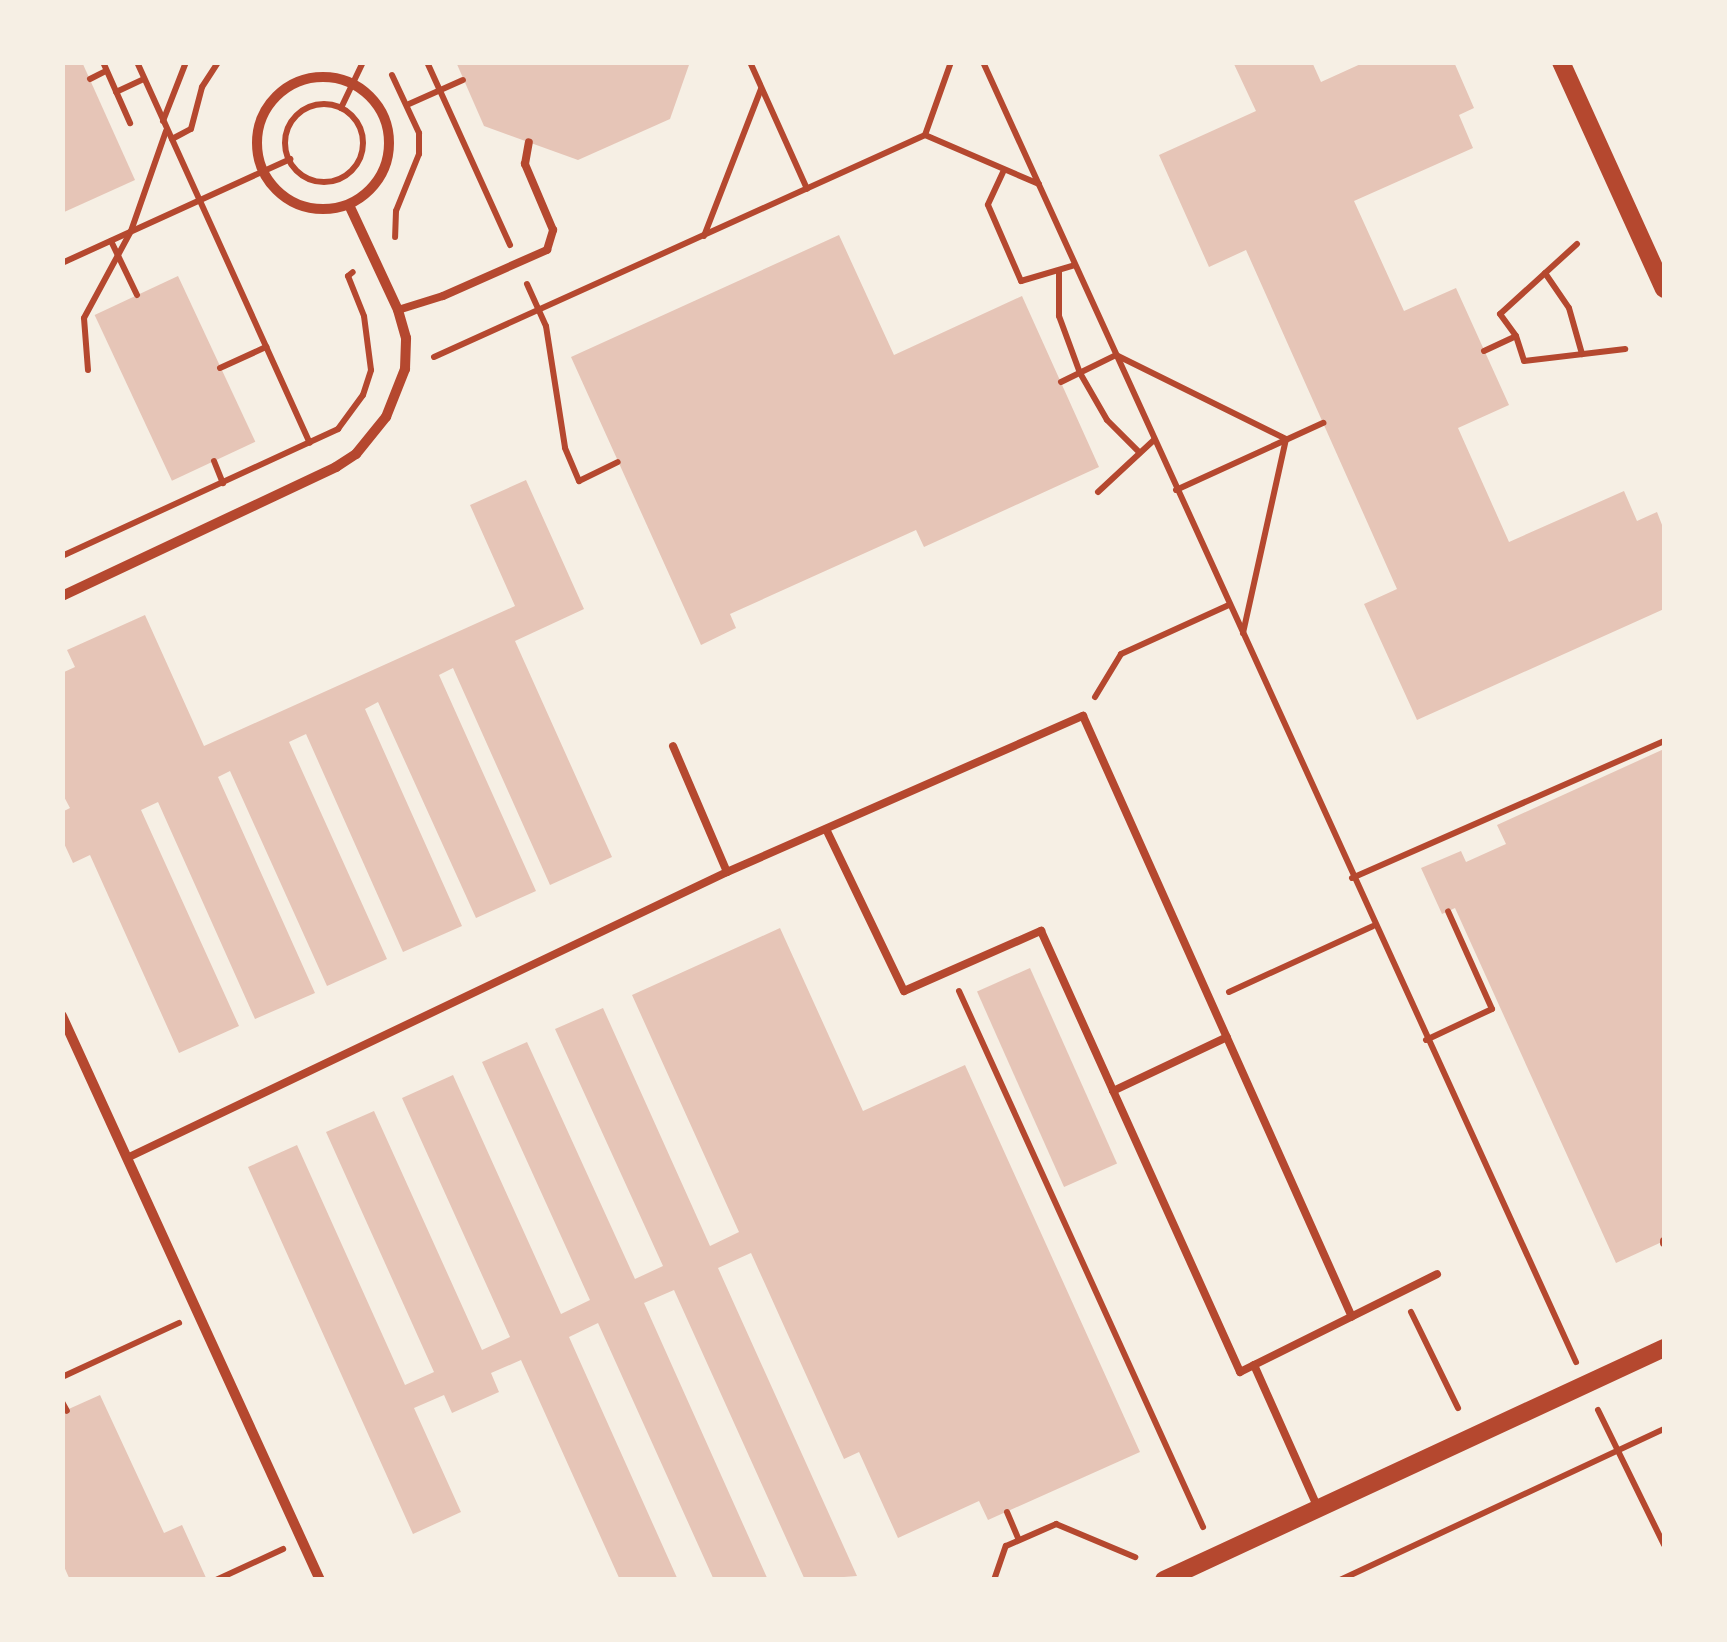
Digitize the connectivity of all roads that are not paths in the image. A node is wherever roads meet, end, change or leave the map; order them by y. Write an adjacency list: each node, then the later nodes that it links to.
1 (1561, 62): 4 (street)
2 (529, 142): 6 (lane)
3 (349, 205): 3 (street); 6 (street)
4 (1660, 269): 5 (street)
5 (1664, 290)
6 (398, 310): 7 (street)
7 (62, 596)
8 (673, 746): 10 (lane)
9 (826, 829): 10 (lane); 12 (lane); 13 (lane)
10 (728, 872): 14 (lane)
11 (62, 1016): 14 (street)
12 (1227, 1037): 13 (lane); 16 (lane)
13 (1113, 1091): 18 (lane)
14 (127, 1158): 20 (street)
15 (1438, 1274): 16 (lane)
16 (1352, 1317): 18 (lane)
17 (1664, 1348): 19 (street)
18 (1254, 1365): 19 (lane)
19 (1318, 1508): 21 (street)
20 (320, 1580)
21 (1164, 1580)

